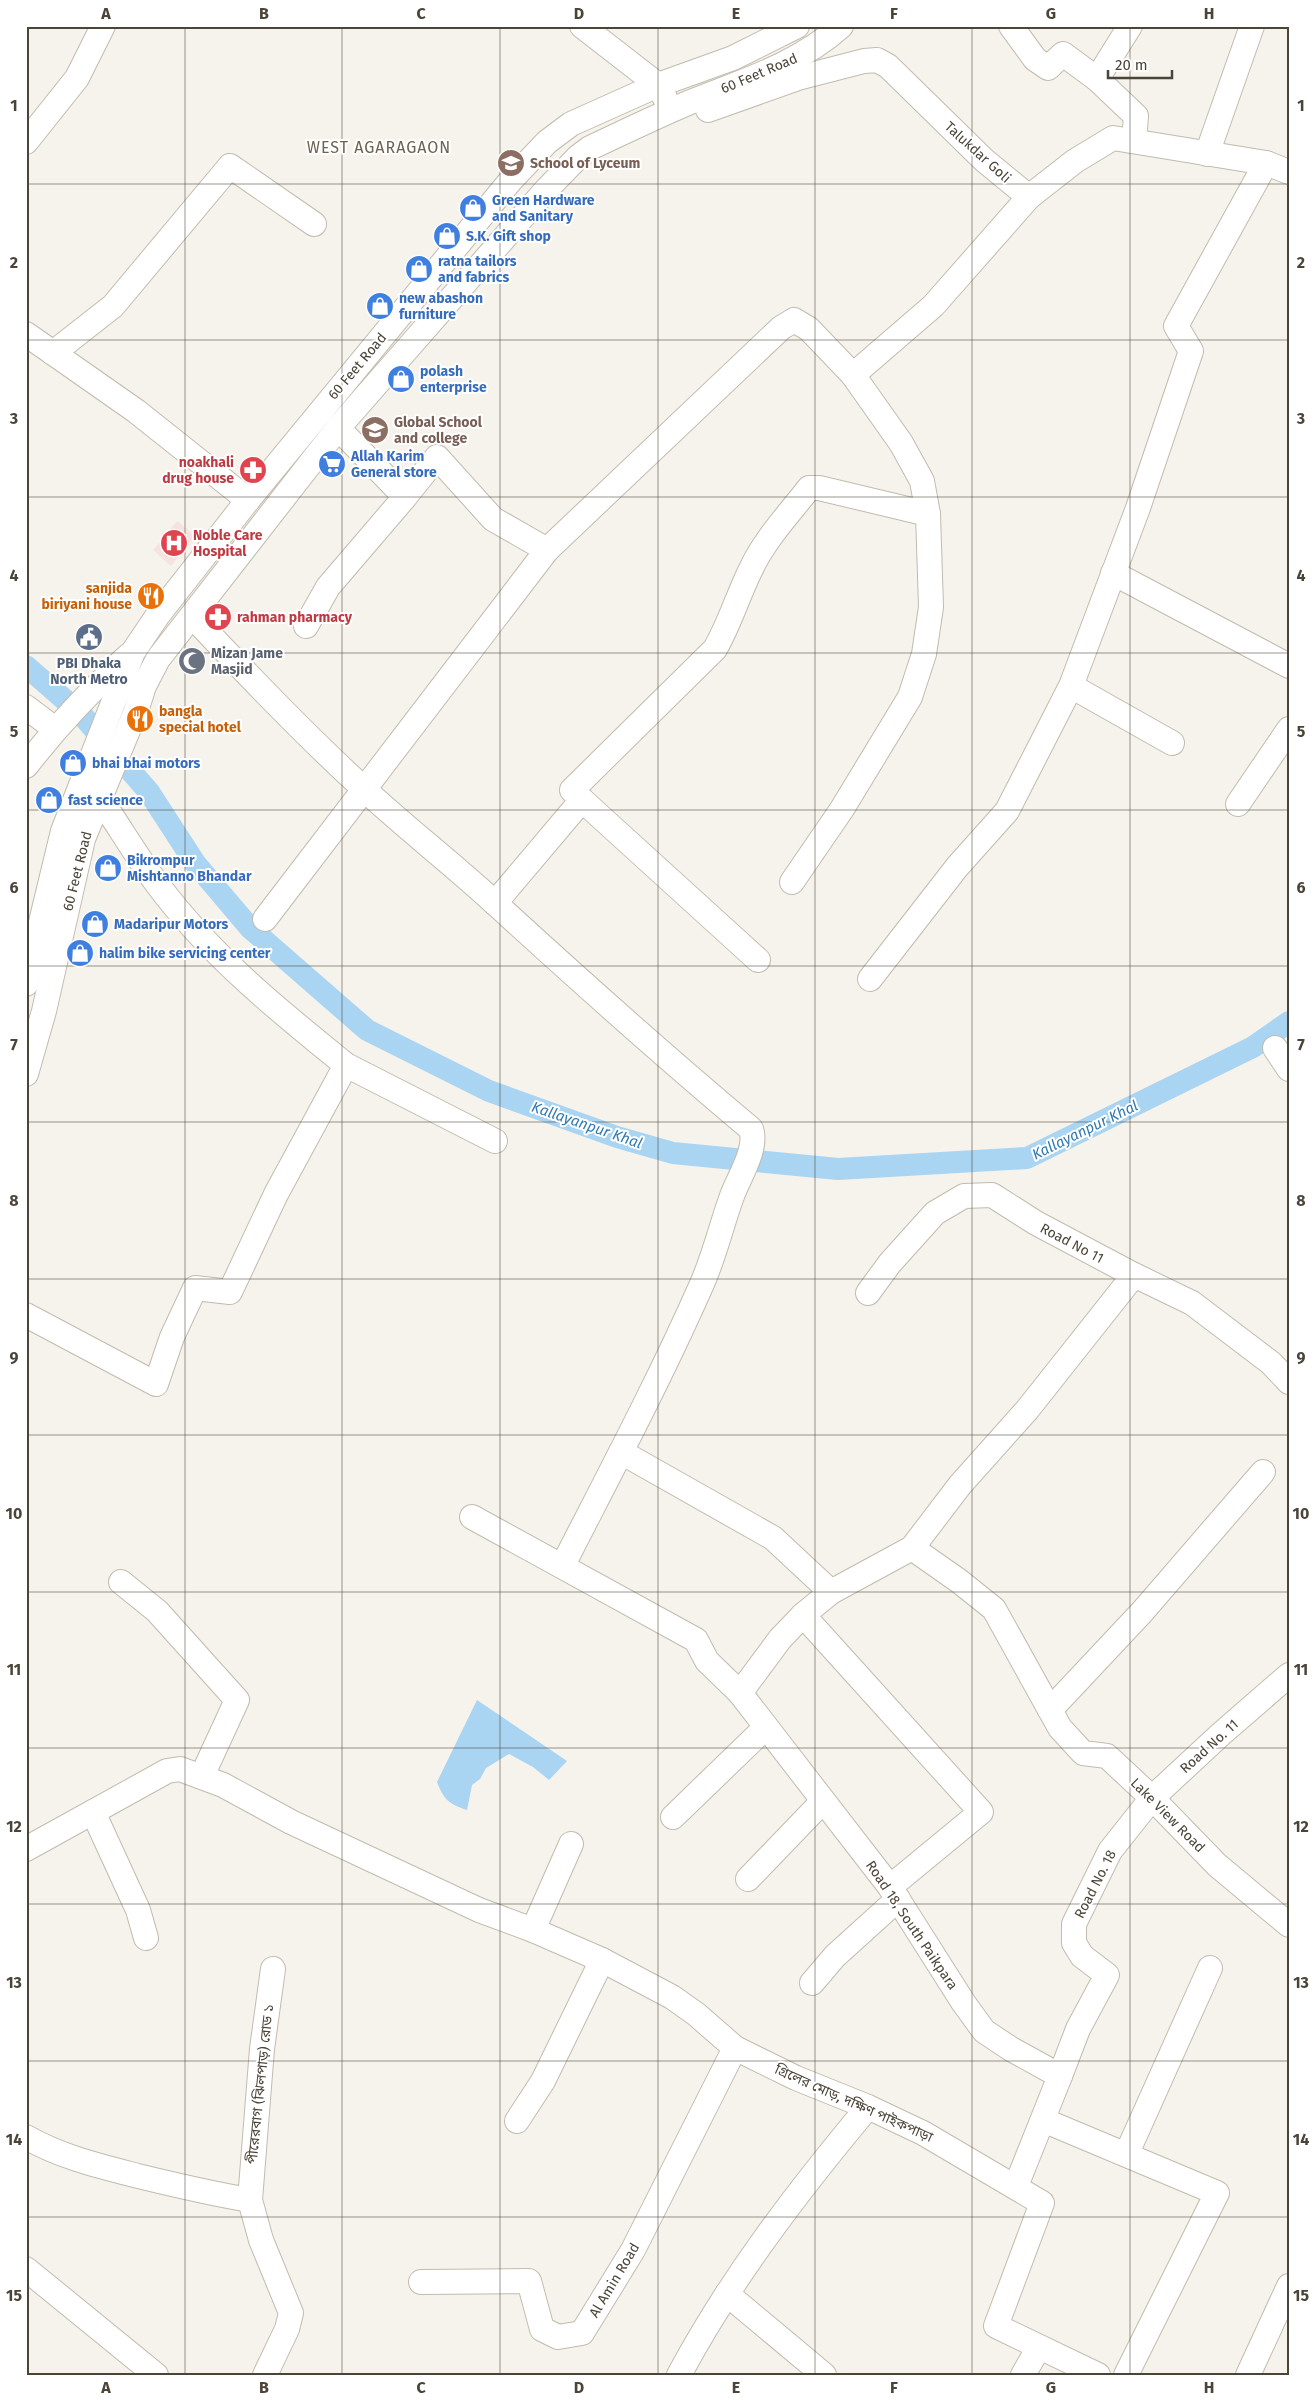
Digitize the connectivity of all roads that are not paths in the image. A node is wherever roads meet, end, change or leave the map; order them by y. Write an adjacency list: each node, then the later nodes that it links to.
1 (103, 26): 12 (street)
2 (582, 26): 9 (street)
3 (797, 26): 9 (street, 60 Feet Road)
4 (841, 26): 10 (street, 60 Feet Road)
5 (1010, 26): 8 (street)
6 (1130, 26): 8 (street)
7 (1252, 26): 13 (street)
8 (1097, 80): 11 (street)
9 (658, 86): 10 (street); 23 (street, 60 Feet Road)
10 (672, 110): 16 (street, Talukdar Goli); 21 (street, 60 Feet Road)
11 (1134, 141): 13 (street); 16 (street)
12 (26, 142)
13 (1207, 154): 14 (street)
14 (1266, 163): 15 (street); 26 (street)
15 (1289, 172)
16 (1029, 196): 20 (street)
17 (314, 224): 19 (street)
18 (26, 334): 19 (street)
19 (53, 353): 23 (street)
20 (854, 375): 24 (street); 25 (street)
21 (338, 428): 22 (street); 27 (street, 60 Feet Road)
22 (405, 497): 25 (street); 28 (street)
23 (248, 500): 29 (street, 60 Feet Road)
24 (928, 514): 39 (street); 41 (street)
25 (547, 550): 38 (street)
26 (1113, 573): 30 (street); 31 (street)
27 (192, 616): 37 (street, 60 Feet Road); 38 (street)
28 (306, 626)
29 (133, 652): 33 (street); 37 (street, 60 Feet Road)
30 (1289, 666)
31 (1070, 686): 35 (street); 45 (street)
32 (26, 707): 33 (street)
33 (57, 727): 36 (street)
34 (1289, 729): 40 (street)
35 (1172, 743)
36 (26, 766)
37 (97, 781): 46 (street, 60 Feet Road); 48 (street); 50 (street, 60 Feet Road)
38 (364, 790): 42 (street); 43 (street)
39 (582, 800): 42 (street); 44 (street)
40 (1238, 804)
41 (792, 882)
42 (495, 903): 56 (street)
43 (265, 919)
44 (758, 960)
45 (870, 979)
46 (26, 984)
47 (1275, 1048): 49 (street)
48 (346, 1066): 51 (street); 54 (street)
49 (1289, 1069)
50 (26, 1074)
51 (495, 1141)
52 (1134, 1276): 53 (street, Road No 11); 55 (street, Road No 11); 59 (street)
53 (868, 1293)
54 (26, 1315)
55 (1289, 1382)
56 (621, 1452): 60 (street); 62 (street)
57 (1263, 1472): 66 (street)
58 (472, 1517): 60 (street, Road 18, South Paikpara)
59 (912, 1548): 62 (street); 66 (street, Lake View Road)
60 (563, 1565): 65 (street, Road 18, South Paikpara)
61 (121, 1582): 68 (street)
62 (831, 1592): 63 (street)
63 (803, 1615): 65 (street); 76 (street)
64 (1289, 1675): 69 (street, Road No. 11)
65 (740, 1693): 67 (street, Road 18, South Paikpara)
66 (1050, 1710): 69 (street, Lake View Road)
67 (766, 1726): 70 (street, Road 18, South Paikpara); 72 (street)
68 (202, 1776): 71 (street, গ্রিলের মোড়, দক্ষিণ পাইকপাড়া); 78 (street, গ্রিলের মোড়, দক্ষিণ পাইকপাড়া)
69 (1152, 1798): 77 (street, Lake View Road); 85 (street, Road No. 18)
70 (823, 1801): 75 (street); 76 (street, Road 18, South Paikpara)
71 (94, 1812): 74 (street, গ্রিলের মোড়, দক্ষিণ পাইকপাড়া); 79 (street)
72 (673, 1817)
73 (571, 1844): 78 (street)
74 (26, 1849)
75 (748, 1880)
76 (894, 1893): 83 (street); 85 (street, Road 18, South Paikpara)
77 (1289, 1925)
78 (533, 1930): 80 (street, গ্রিলের মোড়, দক্ষিণ পাইকপাড়া)
79 (146, 1938)
80 (602, 1960): 84 (street, গ্রিলের মোড়, দক্ষিণ পাইকপাড়া); 87 (street)
81 (1210, 1968): 90 (street)
82 (273, 1969): 92 (street, পীরেরবাগ (ঝিলপাড়) রোড ১)
83 (812, 1983)
84 (735, 2048): 86 (street, গ্রিলের মোড়, দক্ষিণ পাইকপাড়া); 94 (street, Al Amin Road)
85 (1060, 2076): 88 (street)
86 (868, 2106): 91 (street, গ্রিলের মোড়, দক্ষিণ পাইকপাড়া); 96 (street)
87 (517, 2120)
88 (1043, 2120): 90 (street); 91 (street)
89 (26, 2137): 92 (street)
90 (1127, 2153): 104 (street)
91 (1016, 2186): 97 (street, গ্রিলের মোড়, দক্ষিণ পাইকপাড়া)
92 (250, 2200): 99 (street, পীরেরবাগ (ঝিলপাড়) রোড ১)
93 (26, 2269): 98 (street)
94 (421, 2282)
95 (1289, 2286): 105 (street)
96 (727, 2294): 100 (street); 101 (street)
97 (1039, 2347): 102 (street); 103 (street)
98 (156, 2375)
99 (265, 2375)
100 (679, 2375)
101 (824, 2375)
102 (1023, 2375)
103 (1098, 2375)
104 (1126, 2375)
105 (1248, 2375)

